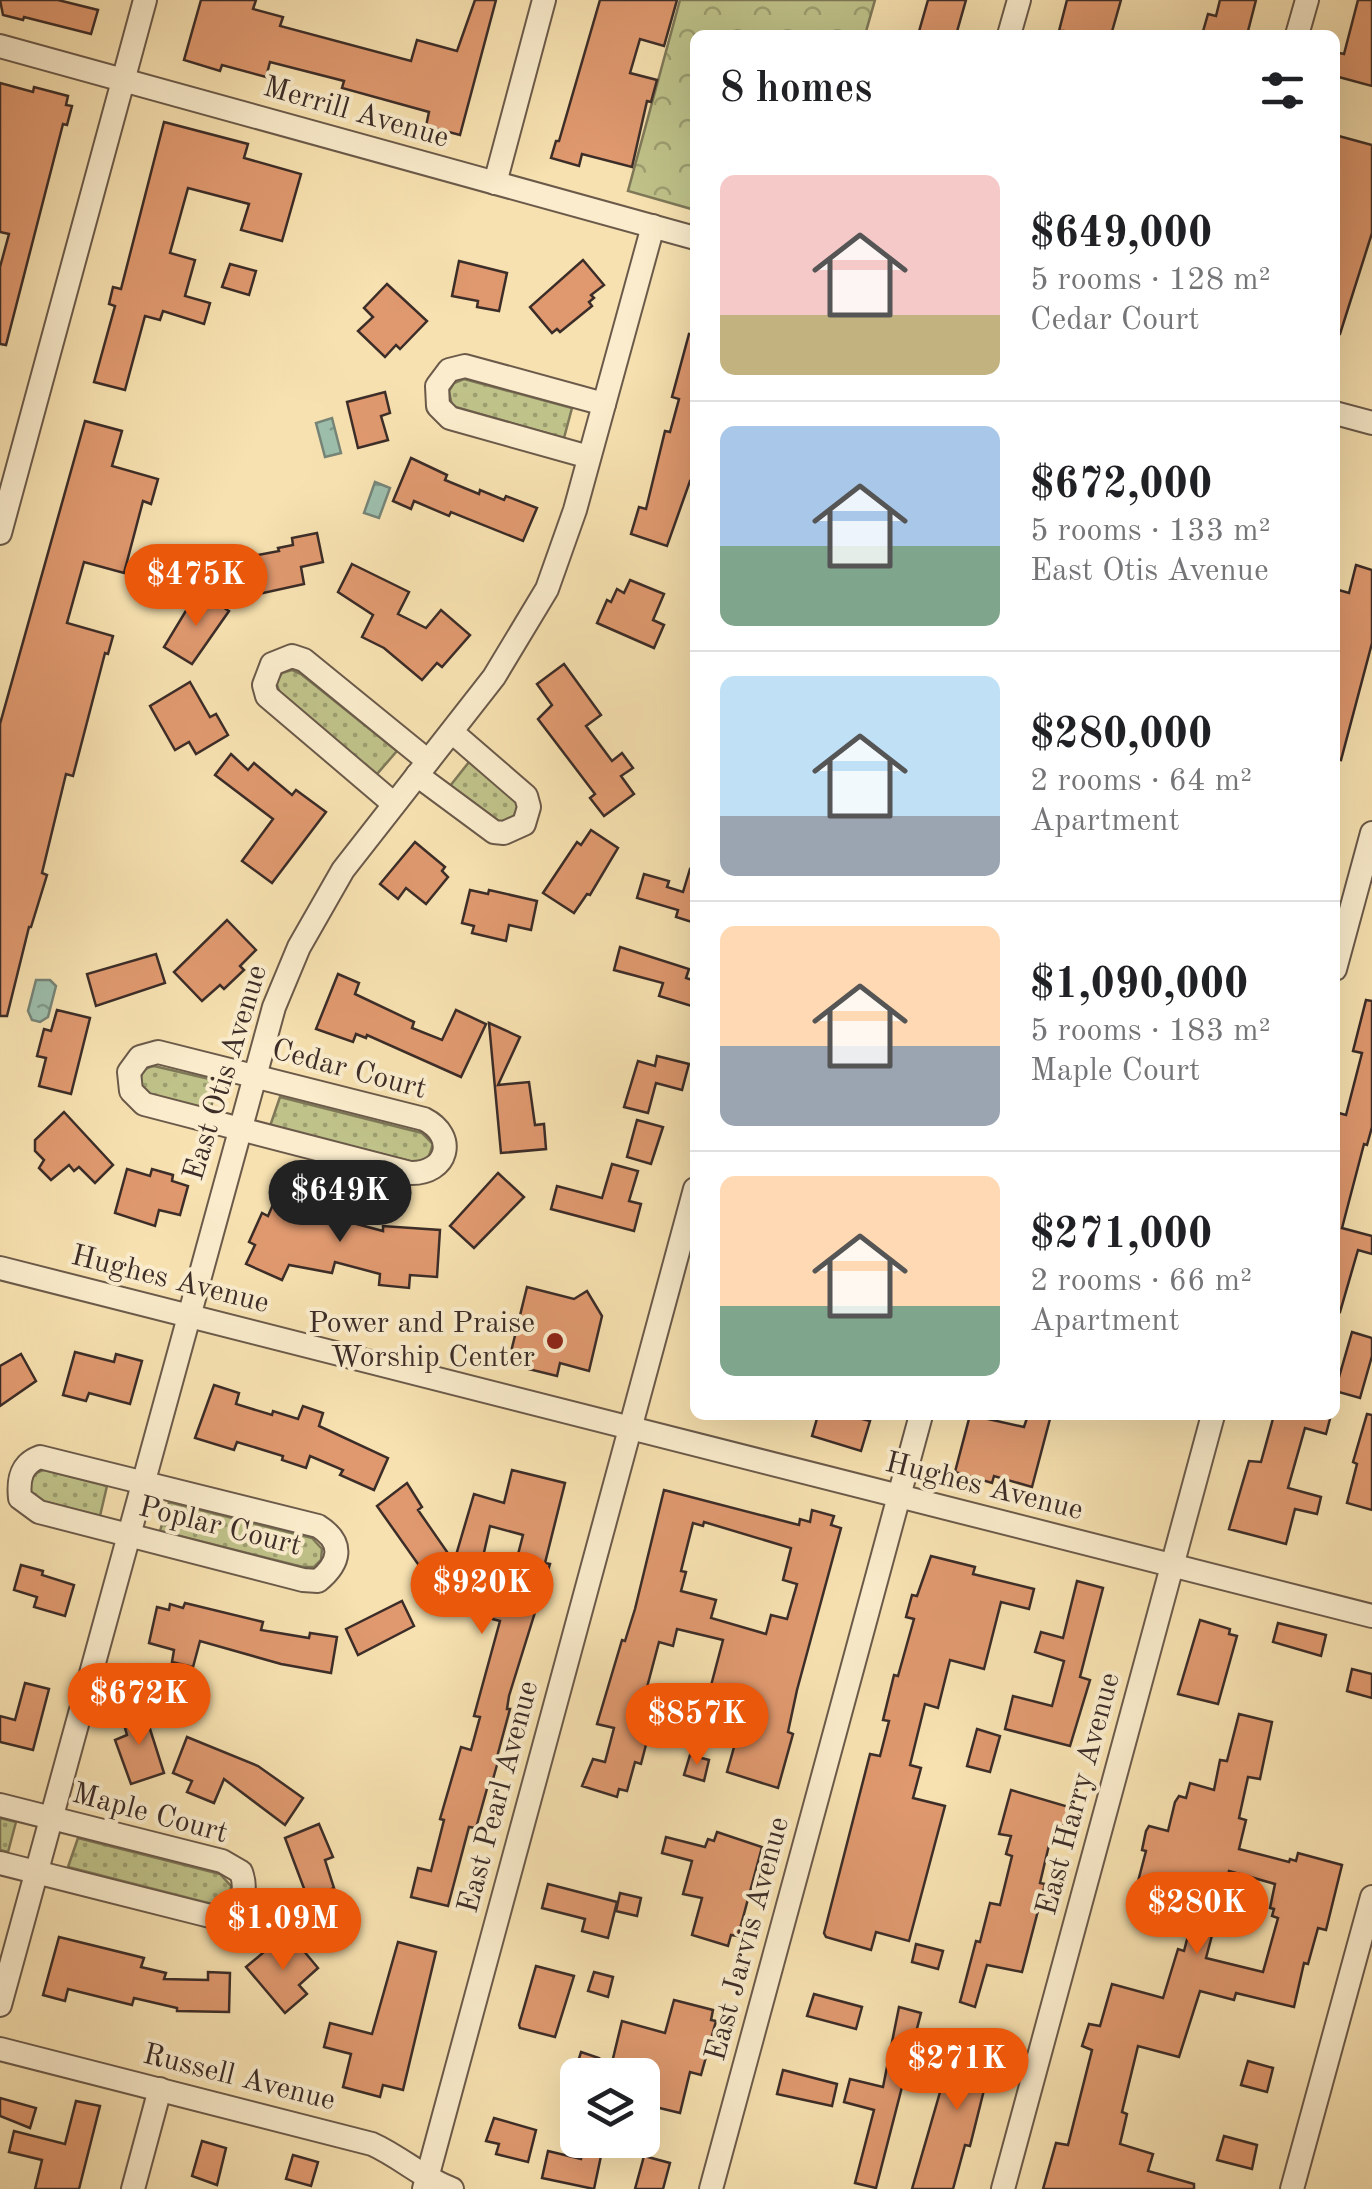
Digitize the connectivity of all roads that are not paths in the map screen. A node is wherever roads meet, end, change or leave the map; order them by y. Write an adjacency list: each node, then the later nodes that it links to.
1 (145, 0): 8 (street)
2 (544, 0): 9 (street)
3 (1019, 0): 5 (street)
4 (1306, 0): 6 (street)
5 (1010, 30)
6 (1298, 30)
7 (0, 46): 8 (street, Merrill Avenue)
8 (123, 80): 9 (street, Merrill Avenue); 16 (street)
9 (495, 182): 10 (street, Merrill Avenue)
10 (653, 226): 11 (street, Merrill Avenue); 12 (street, East Otis Avenue)
11 (690, 237)
12 (604, 404): 15 (street, East Otis Avenue); 15 (street)
13 (1340, 414): 14 (street)
14 (1372, 423)
15 (590, 457): 17 (street, East Otis Avenue)
16 (0, 533)
17 (452, 732): 18 (street, East Otis Avenue); 18 (street)
18 (422, 768): 19 (street, East Otis Avenue); 19 (street)
19 (394, 804): 22 (street, East Otis Avenue)
20 (1372, 833): 21 (street)
21 (1340, 950)
22 (252, 1075): 23 (street, East Otis Avenue); 23 (street, Cedar Court); 23 (street, Cedar Court)
23 (238, 1130): 26 (street, East Otis Avenue)
24 (690, 1207): 29 (street, East Pearl Avenue)
25 (0, 1268): 26 (street, Hughes Avenue)
26 (187, 1315): 29 (street, Hughes Avenue); 30 (street, East Otis Avenue)
27 (921, 1420): 31 (street, East Jarvis Avenue)
28 (1212, 1420): 33 (street, East Harry Avenue)
29 (630, 1428): 31 (street, Hughes Avenue); 43 (street, East Pearl Avenue)
30 (143, 1482): 32 (street, East Otis Avenue); 32 (street, Poplar Court); 32 (street, Poplar Court)
31 (899, 1496): 33 (street, Hughes Avenue); 46 (street, East Jarvis Avenue)
32 (128, 1535): 36 (street, East Otis Avenue)
33 (1172, 1566): 34 (street, Hughes Avenue); 47 (street, East Harry Avenue)
34 (1372, 1616)
35 (0, 1805): 36 (street, Maple Court)
36 (51, 1818): 38 (street, East Otis Avenue); 38 (street, Maple Court)
37 (0, 1863): 38 (street, Maple Court)
38 (36, 1872): 40 (street, East Otis Avenue)
39 (1372, 1897): 48 (street)
40 (0, 2005)
41 (0, 2049): 42 (street, Russell Avenue)
42 (160, 2089): 43 (street, Russell Avenue); 44 (street)
43 (425, 2184): 45 (street, Russell Avenue)
44 (132, 2189)
45 (452, 2189)
46 (711, 2189)
47 (1003, 2189)
48 (1292, 2189)

